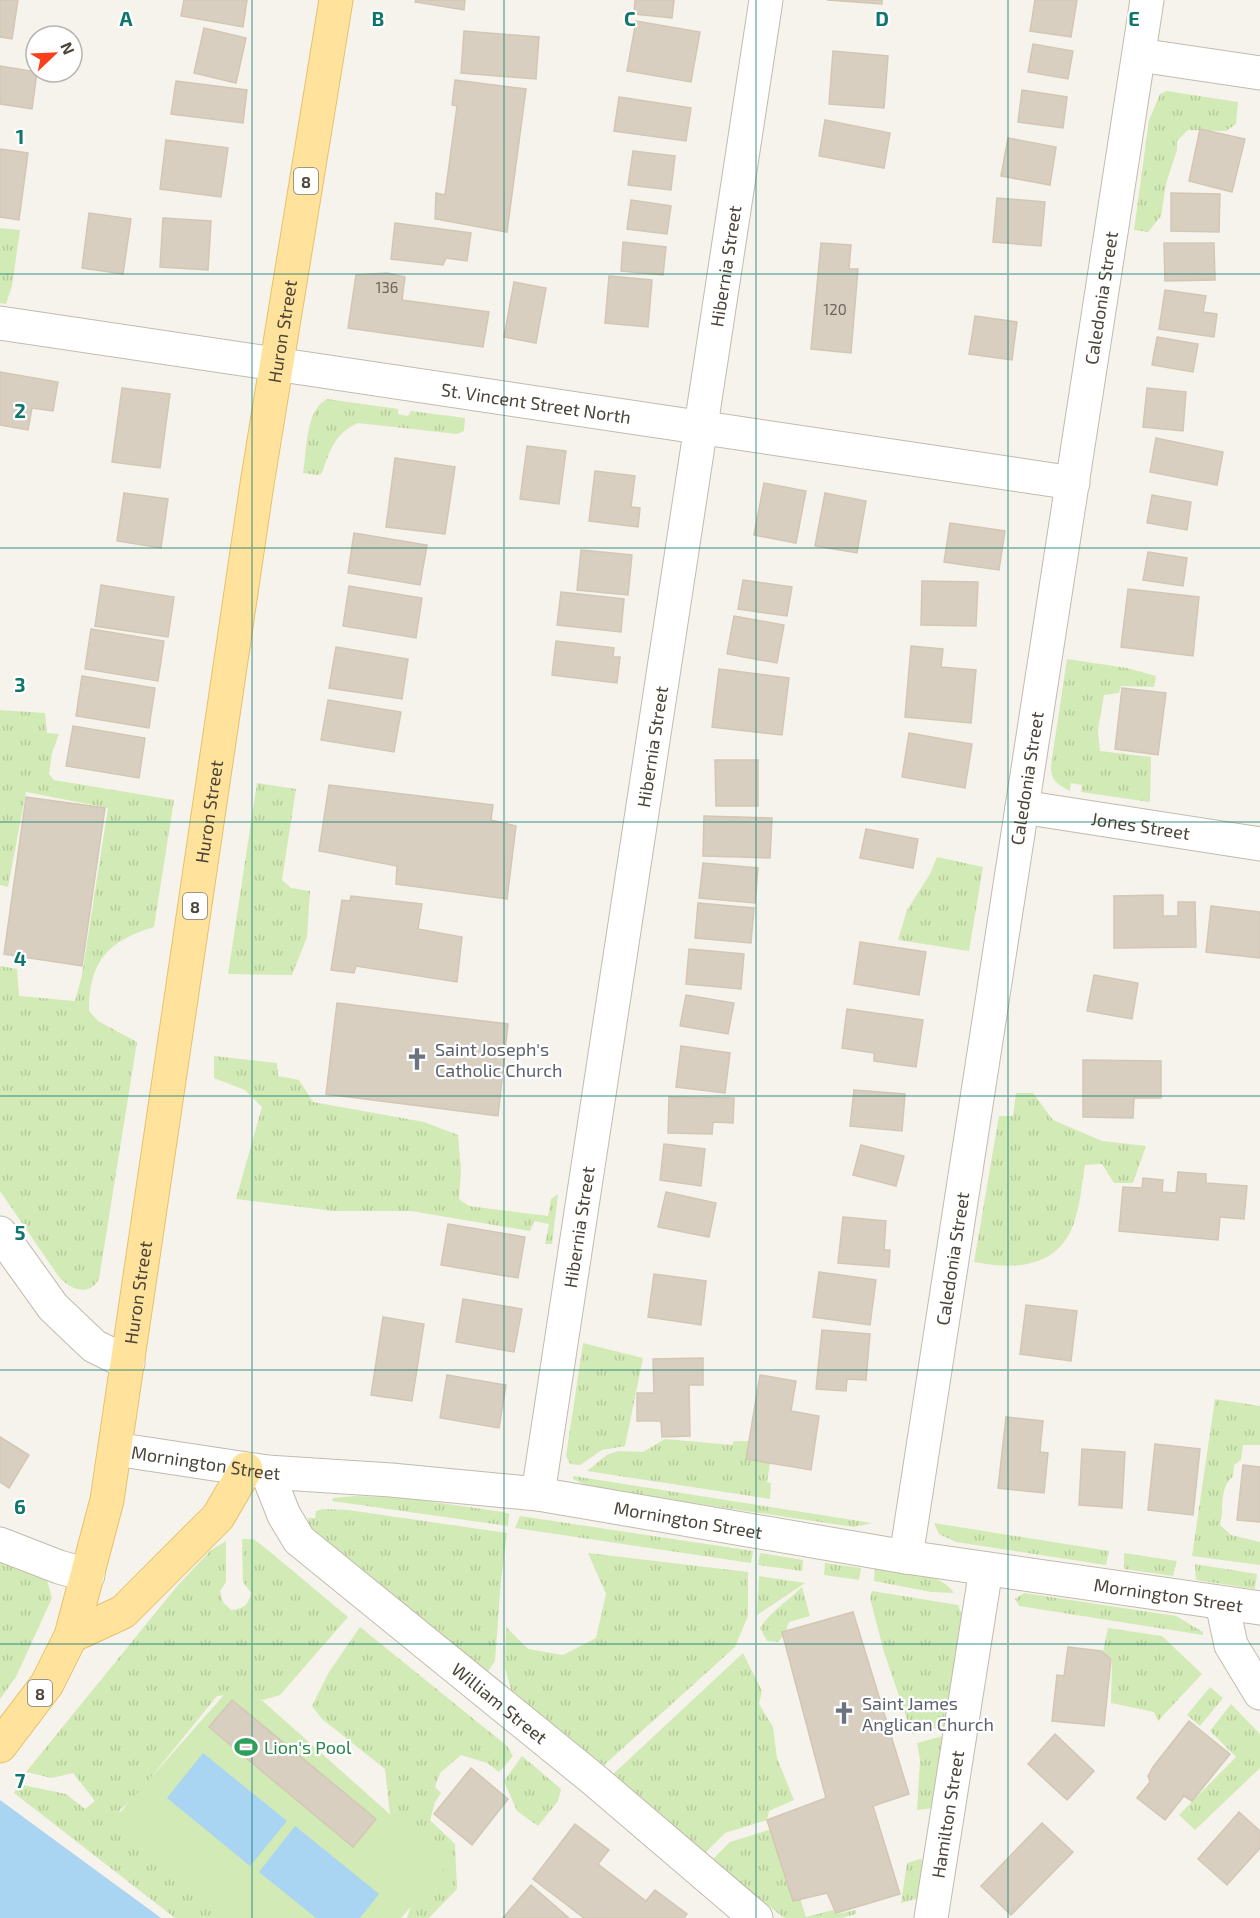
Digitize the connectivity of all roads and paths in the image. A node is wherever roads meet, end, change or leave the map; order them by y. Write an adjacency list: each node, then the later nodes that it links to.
1 (336, 0): 7 (main road, Huron Street / 8)
2 (766, 0): 8 (street, Hibernia Street)
3 (1147, 0): 4 (street, Caledonia Street)
4 (1139, 55): 5 (street); 9 (street, Caledonia Street)
5 (1260, 74)
6 (0, 323): 7 (street, St. Vincent Street North)
7 (278, 363): 8 (street, St. Vincent Street North); 13 (main road, Huron Street / 8)
8 (702, 426): 9 (street, St. Vincent Street North); 16 (street, Hibernia Street)
9 (1073, 483): 10 (street, Caledonia Street)
10 (1022, 807): 11 (street, Jones Street); 18 (street, Caledonia Street)
11 (1260, 844)
12 (0, 1233): 13 (street)
13 (128, 1363): 14 (main road, Huron Street / 8)
14 (115, 1449): 15 (street, Mornington Street); 20 (main road, Huron Street / 8)
15 (257, 1470): 16 (street, Mornington Street); 23 (main road); 26 (street, William Street)
16 (538, 1494): 18 (street, Mornington Street)
17 (0, 1545): 20 (street)
18 (906, 1557): 19 (street, Mornington Street)
19 (987, 1569): 21 (street, Mornington Street); 27 (street, Hamilton Street)
20 (88, 1575): 23 (main road, Huron Street / 8)
21 (1222, 1603): 22 (street, Mornington Street); 24 (street)
22 (1260, 1608)
23 (71, 1636): 25 (main road, Huron Street / 8)
24 (1260, 1693)
25 (1, 1745)
26 (756, 1918)
27 (931, 1918)

